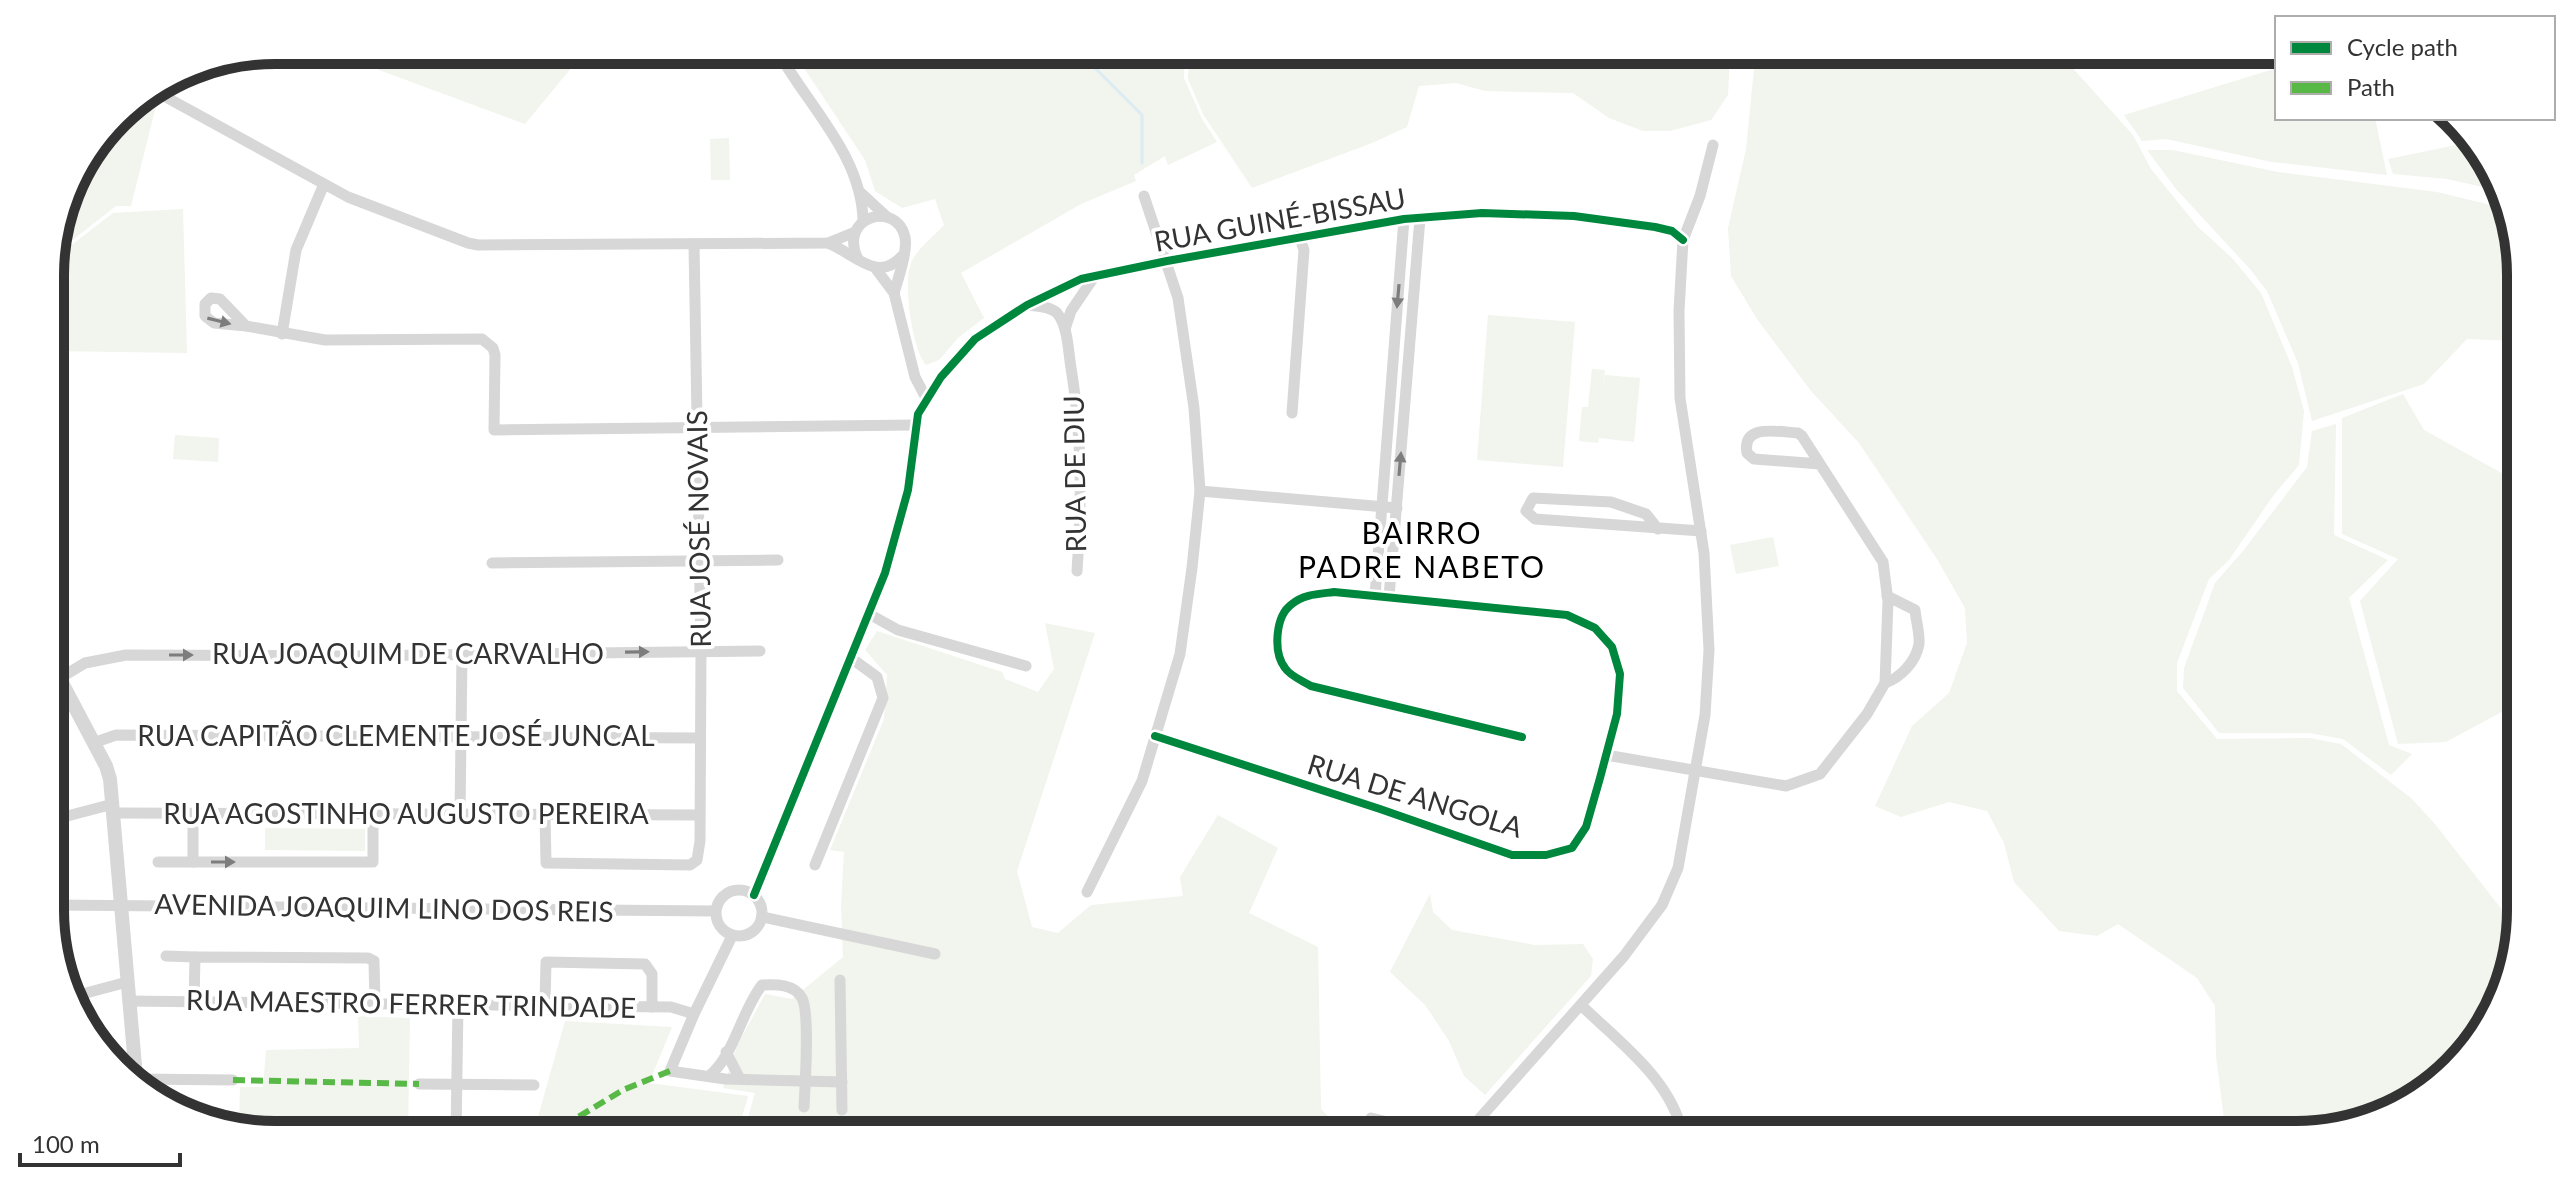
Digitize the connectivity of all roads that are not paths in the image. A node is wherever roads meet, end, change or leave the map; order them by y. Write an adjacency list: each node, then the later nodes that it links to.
1 (787, 64): 5 (street)
2 (164, 96): 4 (street)
3 (1713, 145): 13 (street)
4 (324, 184): 15 (street); 25 (street)
5 (861, 193): 7 (street); 10 (street)
6 (1144, 196): 18 (street)
7 (887, 218): 10 (street); 16 (street)
8 (1420, 218): 9 (street, RUA GUINÉ-BISSAU); 13 (street, RUA GUINÉ-BISSAU); 33 (street, one-way to 8)
9 (1404, 219): 12 (street, RUA GUINÉ-BISSAU); 32 (street, one-way to 32)
10 (863, 221): 11 (street)
11 (855, 232): 14 (street); 17 (street)
12 (1299, 236): 18 (street, RUA GUINÉ-BISSAU); 27 (street)
13 (1683, 240): 35 (street)
14 (828, 243): 15 (street); 17 (street)
15 (694, 244): 29 (street, RUA JOSÉ NOVAIS)
16 (902, 256): 19 (street); 21 (street)
17 (858, 259): 19 (street)
18 (1167, 261): 20 (street, RUA GUINÉ-BISSAU); 31 (street)
19 (876, 269): 21 (street)
20 (1094, 277): 22 (street, RUA GUINÉ-BISSAU); 24 (street)
21 (894, 293): 26 (street)
22 (1027, 305): 24 (street); 26 (street, RUA GUINÉ-BISSAU)
23 (246, 326): 25 (street)
24 (1065, 329): 39 (street, RUA DE DIU)
25 (282, 334): 29 (street)
26 (926, 398): 28 (street, RUA GUINÉ-BISSAU)
27 (1292, 413)
28 (915, 425): 29 (street); 43 (street, RUA GUINÉ-BISSAU)
29 (697, 427): 37 (street, RUA JOSÉ NOVAIS)
30 (1820, 464): 30 (street); 41 (street)
31 (1200, 491): 32 (street); 52 (street)
32 (1381, 506): 33 (street); 40 (street)
33 (1397, 508): 42 (street)
34 (1658, 529): 34 (street); 35 (street)
35 (1701, 531): 58 (street)
36 (778, 560): 37 (street)
37 (700, 561): 38 (street); 44 (street, RUA JOSÉ NOVAIS)
38 (492, 563)
39 (1077, 571)
40 (1375, 596): 42 (street, RUA DE ANGOLA); 54 (street, RUA DE ANGOLA)
41 (1887, 596): 50 (street); 50 (street)
42 (1389, 597): 57 (street, RUA DE ANGOLA)
43 (869, 614): 47 (street, RUA GUINÉ-BISSAU); 48 (street)
44 (701, 651): 45 (street, RUA JOAQUIM DE CARVALHO); 46 (street, RUA JOAQUIM DE CARVALHO, one-way to 44); 55 (street, RUA JOSÉ NOVAIS)
45 (760, 651)
46 (462, 655): 49 (street, RUA JOAQUIM DE CARVALHO, one-way to 46); 53 (street)
47 (851, 658): 68 (street); 70 (street, RUA GUINÉ-BISSAU)
48 (1026, 666)
49 (64, 676)
50 (1885, 683): 58 (street)
51 (64, 686): 56 (street)
52 (1155, 736): 57 (street, RUA DE ANGOLA); 69 (street)
53 (461, 737): 55 (street, RUA CAPITÃO CLEMENTE JOSÉ JUNCAL); 56 (street, RUA CAPITÃO CLEMENTE JOSÉ JUNCAL); 62 (street)
54 (1522, 737)
55 (699, 738): 64 (street, RUA JOSÉ NOVAIS)
56 (93, 743): 59 (street)
57 (1606, 755): 58 (street)
58 (1695, 772): 87 (street)
59 (114, 809): 60 (street, RUA AGOSTINHO AUGUSTO PEREIRA); 65 (street, RUA AGOSTINHO AUGUSTO PEREIRA); 72 (street)
60 (193, 814): 61 (street, RUA AGOSTINHO AUGUSTO PEREIRA); 67 (street)
61 (373, 815): 62 (street, RUA AGOSTINHO AUGUSTO PEREIRA); 67 (street, one-way to 61)
62 (460, 815): 63 (street, RUA AGOSTINHO AUGUSTO PEREIRA)
63 (545, 815): 64 (street, RUA AGOSTINHO AUGUSTO PEREIRA); 64 (street, RUA JOSÉ NOVAIS)
64 (698, 815)
65 (64, 818)
66 (158, 862): 67 (street)
67 (193, 862)
68 (815, 865)
69 (1087, 892)
70 (754, 895): 73 (street); 74 (street)
71 (64, 905): 72 (street, AVENIDA JOAQUIM LINO DOS REIS)
72 (120, 906): 73 (street, AVENIDA JOAQUIM LINO DOS REIS); 80 (street)
73 (715, 911): 75 (street)
74 (762, 917): 75 (street); 76 (street)
75 (732, 936): 89 (street)
76 (935, 954)
77 (166, 956): 78 (street)
78 (195, 957): 83 (street); 84 (street)
79 (840, 980): 97 (street)
80 (127, 982): 81 (street); 82 (street)
81 (82, 994)
82 (128, 1001): 83 (street, RUA MAESTRO FERRER TRINDADE); 91 (street)
83 (194, 1002): 84 (street, RUA MAESTRO FERRER TRINDADE)
84 (375, 1004): 85 (street, RUA MAESTRO FERRER TRINDADE)
85 (458, 1005): 86 (street, RUA MAESTRO FERRER TRINDADE); 99 (street)
86 (545, 1006): 88 (street, RUA MAESTRO FERRER TRINDADE); 88 (street)
87 (1582, 1006): 106 (street); 107 (street)
88 (652, 1007): 89 (street, RUA MAESTRO FERRER TRINDADE)
89 (694, 1014): 92 (street)
90 (726, 1052): 92 (street); 94 (street); 96 (street)
91 (136, 1067)
92 (709, 1076): 94 (street)
93 (149, 1078): 95 (street)
94 (740, 1079): 96 (street)
95 (233, 1080)
96 (805, 1081): 97 (street); 101 (street)
97 (842, 1082): 102 (street)
98 (419, 1084): 99 (street)
99 (457, 1084): 100 (street); 104 (street)
100 (534, 1085)
101 (804, 1107)
102 (842, 1110)
103 (1371, 1118): 105 (street)
104 (456, 1121)
105 (1384, 1121)
106 (1478, 1121)
107 (1679, 1121)

